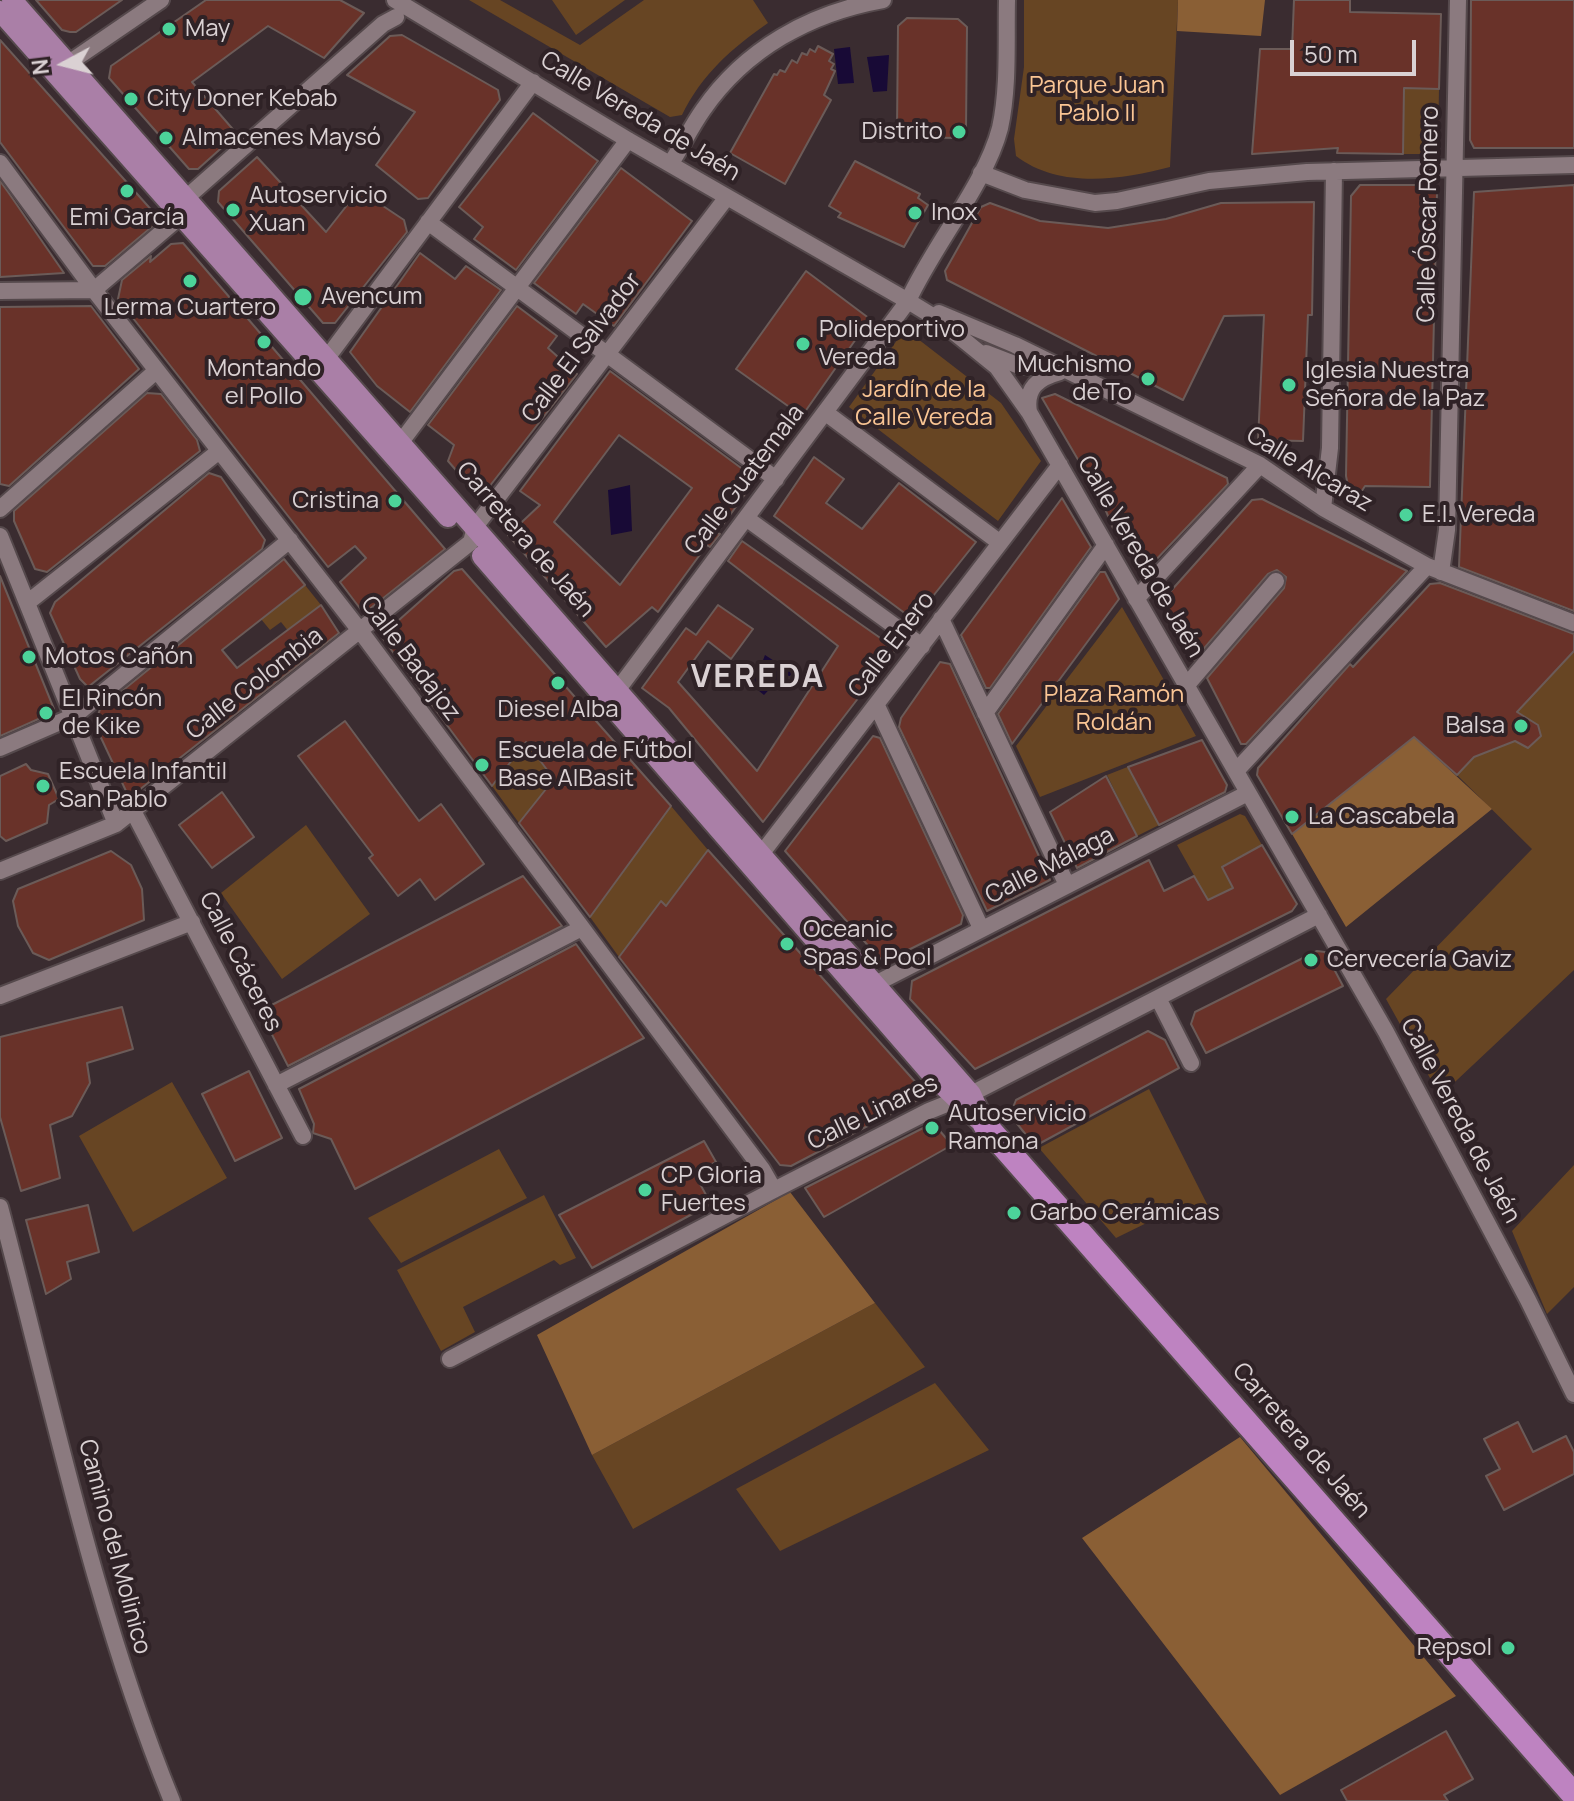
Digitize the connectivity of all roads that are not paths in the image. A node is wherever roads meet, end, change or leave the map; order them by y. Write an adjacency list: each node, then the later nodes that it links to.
1 (12, 0): 8 (main road, Carretera de Jaén)
2 (161, 0): 8 (street)
3 (883, 0): 12 (street)
4 (1007, 0): 16 (street, Calle Guatemala)
5 (1458, 0): 14 (street, Calle Óscar Romero)
6 (396, 8): 9 (street, Calle Vereda de Jaén); 18 (street)
7 (0, 11): 8 (main road, Carretera de Jaén)
8 (61, 69): 18 (main road, Carretera de Jaén)
9 (533, 82): 10 (street, Calle Vereda de Jaén); 19 (street)
10 (628, 140): 12 (street, Calle Vereda de Jaén); 20 (street)
11 (0, 163): 21 (street, Calle Badajoz)
12 (671, 163): 17 (street, Calle Vereda de Jaén)
13 (1574, 165): 14 (street)
14 (1454, 167): 15 (street); 44 (street, Calle Óscar Romero)
15 (1334, 171): 16 (street); 36 (street)
16 (981, 173): 23 (street, Calle Guatemala)
17 (727, 197): 23 (street, Calle Vereda de Jaén); 25 (street, Calle El Salvador)
18 (190, 209): 21 (street); 26 (main road, Carretera de Jaén)
19 (428, 222): 20 (street); 26 (street)
20 (518, 288): 25 (street); 31 (street)
21 (94, 290): 22 (street); 28 (street, Calle Badajoz)
22 (0, 291)
23 (908, 301): 24 (street, Calle Vereda de Jaén); 27 (street, Calle Alcaraz); 30 (street, Calle Guatemala)
24 (975, 349): 27 (street, Calle Alcaraz); 29 (street, Calle Vereda de Jaén)
25 (607, 355): 35 (street); 39 (street, Calle El Salvador)
26 (323, 363): 31 (main road, Carretera de Jaén); 39 (main road, Carretera de Jaén)
27 (1066, 370): 29 (street); 34 (street, Calle Alcaraz)
28 (156, 371): 32 (street, Calle Badajoz); 37 (street)
29 (1029, 412): 33 (street, Calle Vereda de Jaén)
30 (826, 413): 35 (street, Calle Guatemala); 42 (street)
31 (401, 442): 39 (main road, Carretera de Jaén)
32 (218, 452): 41 (street, Calle Badajoz); 47 (street)
33 (1060, 465): 42 (street, Calle Enero); 43 (street, Calle Vereda de Jaén)
34 (1260, 465): 36 (street, Calle Alcaraz); 46 (street)
35 (776, 479): 38 (street, Calle Guatemala)
36 (1323, 508): 44 (street, Calle Alcaraz)
37 (0, 509)
38 (746, 518): 51 (street); 53 (street, Calle Guatemala)
39 (473, 535): 50 (street, Calle Colombia); 53 (main road, Carretera de Jaén)
40 (0, 536): 47 (street)
41 (290, 540): 50 (street, Calle Badajoz); 56 (street)
42 (999, 542): 48 (street, Calle Enero)
43 (1106, 545): 46 (street, Calle Vereda de Jaén); 55 (street)
44 (1434, 569): 49 (street, Calle Alcaraz); 58 (street)
45 (1276, 581): 52 (street)
46 (1136, 599): 52 (street, Calle Vereda de Jaén)
47 (27, 603): 56 (street)
48 (941, 619): 51 (street, Calle Enero); 55 (street)
49 (1574, 623)
50 (361, 632): 60 (street, Calle Colombia); 68 (street, Calle Badajoz)
51 (922, 646): 54 (street, Calle Enero)
52 (1186, 686): 58 (street, Calle Vereda de Jaén)
53 (614, 694): 62 (main road, Carretera de Jaén); 74 (main road, Carretera de Jaén)
54 (877, 706): 62 (street, Calle Enero); 67 (street)
55 (985, 713): 64 (street)
56 (73, 717): 57 (street); 61 (street)
57 (0, 748)
58 (1237, 770): 59 (street, Calle Vereda de Jaén)
59 (1248, 793): 64 (street, Calle Málaga); 65 (street, Calle Vereda de Jaén)
60 (133, 811): 61 (street, Calle Colombia); 66 (street, Calle Cáceres)
61 (116, 824): 63 (street, Calle Colombia)
62 (762, 853): 69 (main road, Carretera de Jaén)
63 (0, 871)
64 (1067, 885): 67 (street, Calle Málaga)
65 (1319, 915): 71 (street, Calle Linares); 80 (street, Calle Vereda de Jaén)
66 (192, 922): 70 (street); 73 (street, Calle Cáceres)
67 (981, 928): 69 (street, Calle Málaga)
68 (580, 929): 73 (street); 77 (street, Calle Badajoz)
69 (875, 984): 74 (main road, Carretera de Jaén)
70 (0, 996)
71 (1158, 998): 72 (street); 74 (street, Calle Linares)
72 (1191, 1063)
73 (276, 1085): 76 (street, Calle Cáceres)
74 (963, 1097): 75 (main road, Carretera de Jaén); 77 (street, Calle Linares)
75 (985, 1125): 81 (highway, Carretera de Jaén)
76 (303, 1136)
77 (774, 1190): 79 (street, Calle Linares)
78 (0, 1207): 82 (street, Camino del Molinico)
79 (450, 1359)
80 (1574, 1394)
81 (1574, 1795)
82 (172, 1801)

